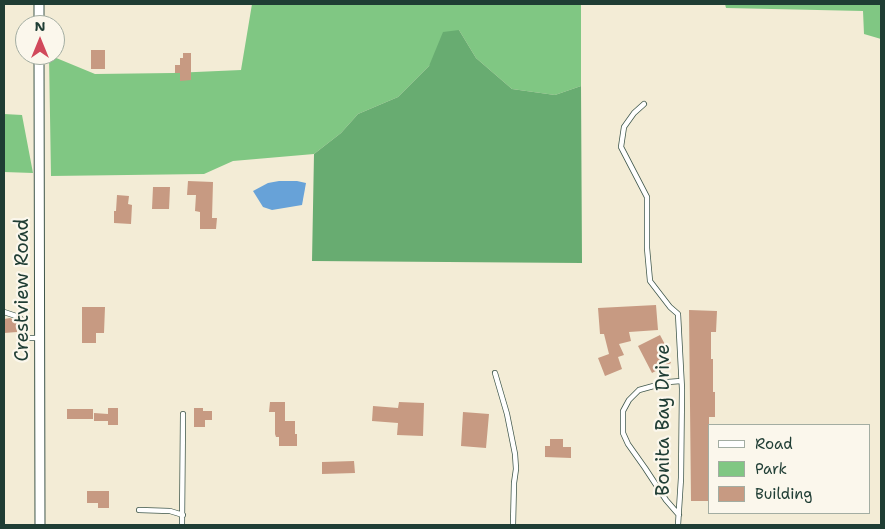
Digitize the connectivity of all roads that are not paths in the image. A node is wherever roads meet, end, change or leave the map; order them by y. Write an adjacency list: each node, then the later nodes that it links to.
1 (39, 65): 4 (street, Crestview Road)
2 (644, 104): 6 (lane, Bonita Bay Drive)
3 (4, 312): 4 (lane)
4 (40, 338): 11 (street, Crestview Road)
5 (495, 373): 13 (lane)
6 (682, 381): 10 (lane, Bonita Bay Drive); 10 (lane)
7 (183, 414): 9 (lane)
8 (139, 510): 9 (lane)
9 (182, 515): 12 (lane)
10 (679, 515): 14 (lane, Bonita Bay Drive)
11 (40, 525)
12 (182, 525)
13 (513, 525)
14 (678, 525)

